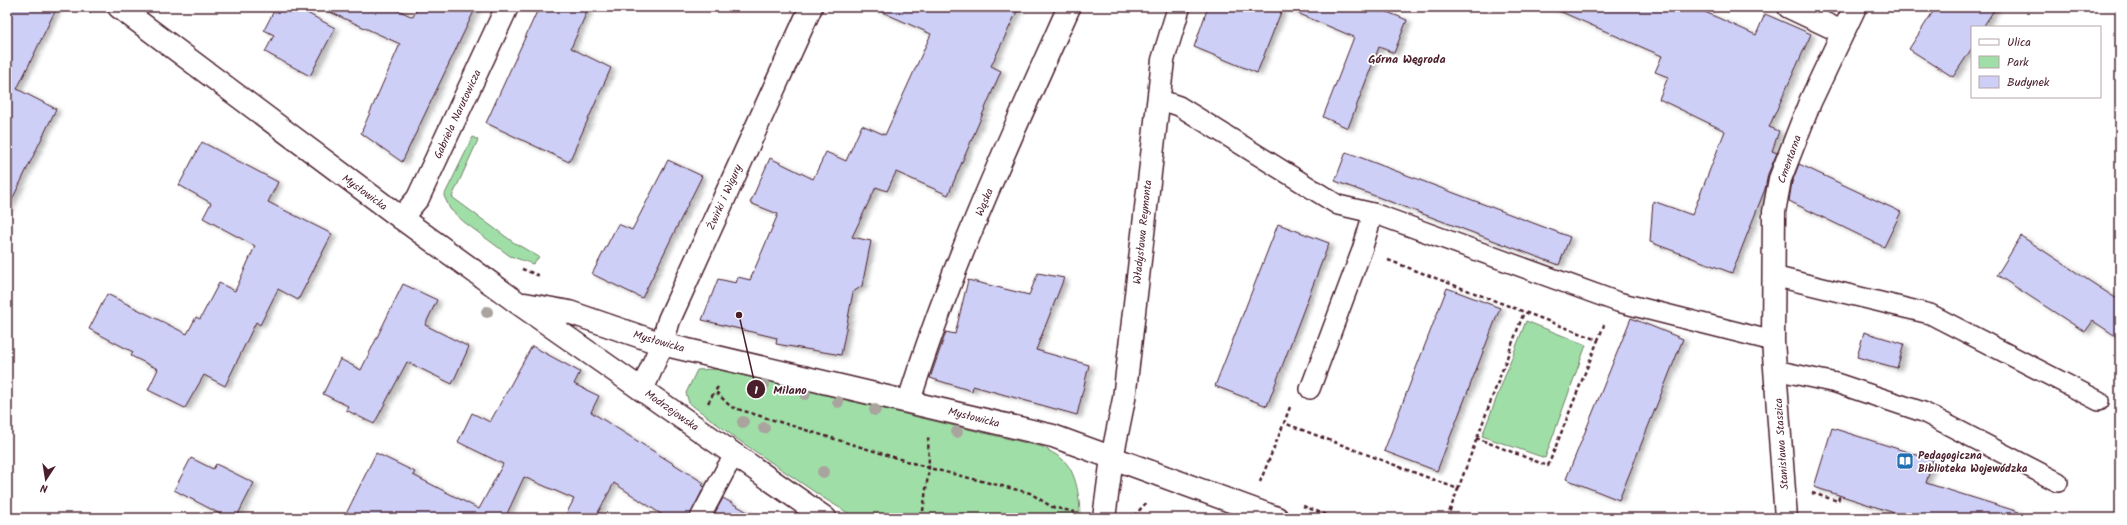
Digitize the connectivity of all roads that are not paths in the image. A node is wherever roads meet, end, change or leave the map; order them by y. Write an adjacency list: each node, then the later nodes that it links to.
1 (507, 7): 11 (street, Gabriela Narutowicza)
2 (810, 7): 15 (street, Żwirki i Wigury)
3 (1069, 7): 20 (street, Wąska)
4 (1179, 7): 9 (street, Władysława Reymonta)
5 (1789, 7): 8 (street)
6 (1855, 7): 8 (street, Cmentarna)
7 (120, 8): 11 (street, Mysłowicka)
8 (1842, 32): 12 (street, Cmentarna)
9 (1158, 99): 10 (lane); 22 (street, Władysława Reymonta)
10 (1373, 213): 14 (lane); 17 (lane)
11 (401, 218): 13 (street, Mysłowicka)
12 (1773, 276): 14 (street, Cmentarna); 19 (lane)
13 (518, 303): 15 (street, Mysłowicka); 18 (street, Modrzejowska)
14 (1773, 341): 16 (street, Cmentarna)
15 (662, 344): 18 (street, Żwirki i Wigury); 20 (street, Mysłowicka)
16 (1775, 370): 23 (lane); 28 (street, Stanisława Staszica)
17 (1310, 389)
18 (642, 390): 21 (street, Modrzejowska)
19 (2098, 401)
20 (918, 404): 22 (street, Mysłowicka)
21 (736, 456): 24 (street, Modrzejowska); 25 (lane)
22 (1112, 458): 26 (street); 27 (street, Mysłowicka)
23 (2058, 482)
24 (818, 516)
25 (700, 518)
26 (1104, 518)
27 (1277, 518)
28 (1786, 518)

